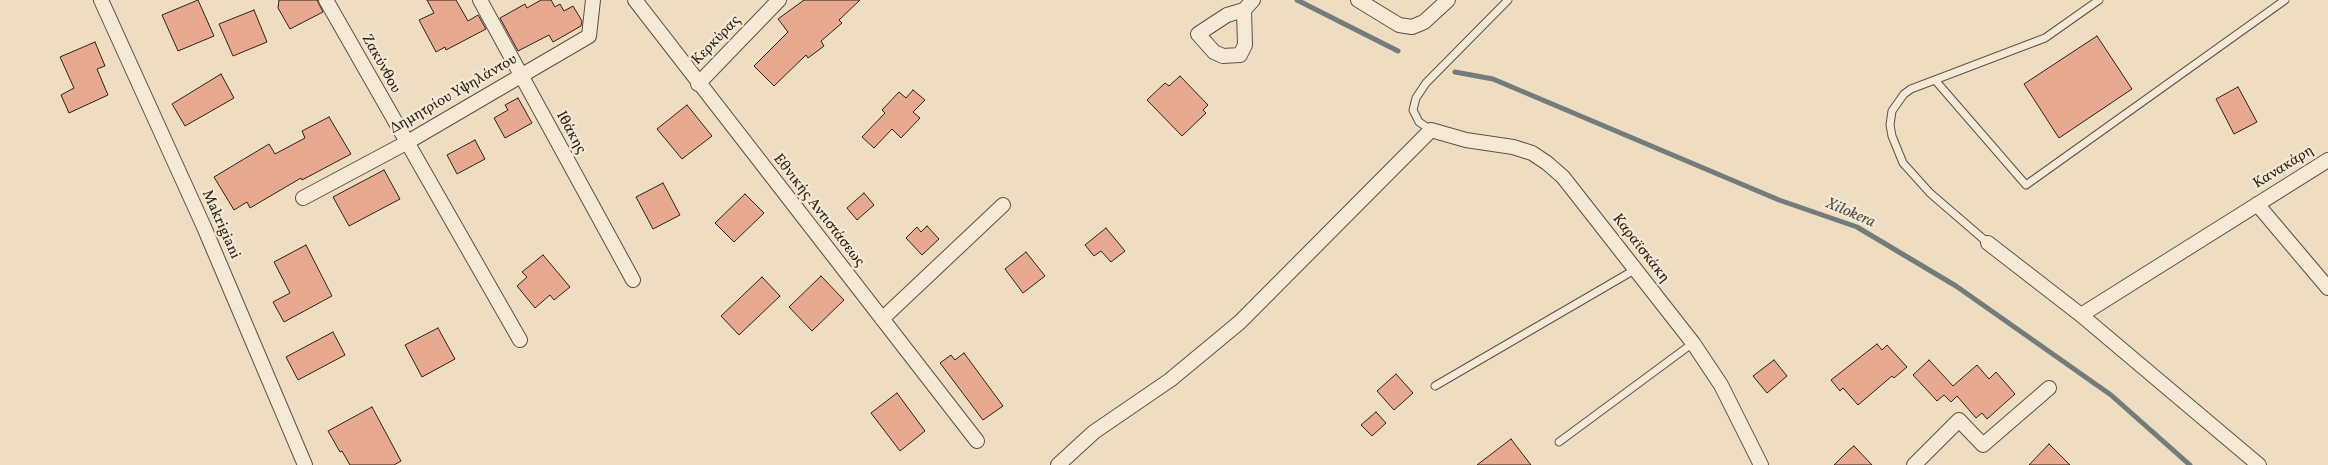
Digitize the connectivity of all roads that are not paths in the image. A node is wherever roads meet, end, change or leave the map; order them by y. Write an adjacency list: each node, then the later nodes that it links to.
1 (101, 0): 33 (street, Makrigiani)
2 (326, 0): 16 (street, Ζακύνθου)
3 (480, 0): 12 (street, Ιθάκης)
4 (593, 0): 12 (street, Δημητρίου Υψηλάντου)
5 (635, 0): 14 (street, Εθνικής Αντιστάσεως)
6 (779, 0): 14 (street, Κερκύρας)
7 (1358, 0): 8 (street)
8 (1448, 0)
9 (1508, 0): 15 (lane)
10 (2099, 0): 13 (lane)
11 (2284, 0): 13 (lane)
12 (521, 76): 16 (street, Δημητρίου Υψηλάντου); 23 (street, Ιθάκης)
13 (1935, 80): 21 (lane)
14 (698, 84): 26 (street, Εθνικής Αντιστάσεως)
15 (1431, 130): 22 (street, Καραϊσκάκη); 34 (street)
16 (406, 143): 18 (street, Δημητρίου Υψηλάντου); 27 (street, Ζακύνθου)
17 (2328, 160): 20 (street, Κανακάρη)
18 (303, 198)
19 (1003, 204): 26 (street)
20 (2257, 204): 24 (street); 25 (street, Κανακάρη)
21 (1988, 243): 25 (street)
22 (1636, 269): 28 (street, Καραϊσκάκη); 29 (lane)
23 (633, 280)
24 (2328, 288)
25 (2081, 315): 37 (street)
26 (882, 319): 31 (street, Εθνικής Αντιστάσεως)
27 (520, 340)
28 (1693, 343): 32 (lane); 35 (street, Καραϊσκάκη)
29 (1435, 386)
30 (2049, 388): 36 (street)
31 (977, 441)
32 (1559, 442)
33 (305, 465)
34 (1058, 465)
35 (1761, 465)
36 (1914, 465)
37 (2259, 465)

